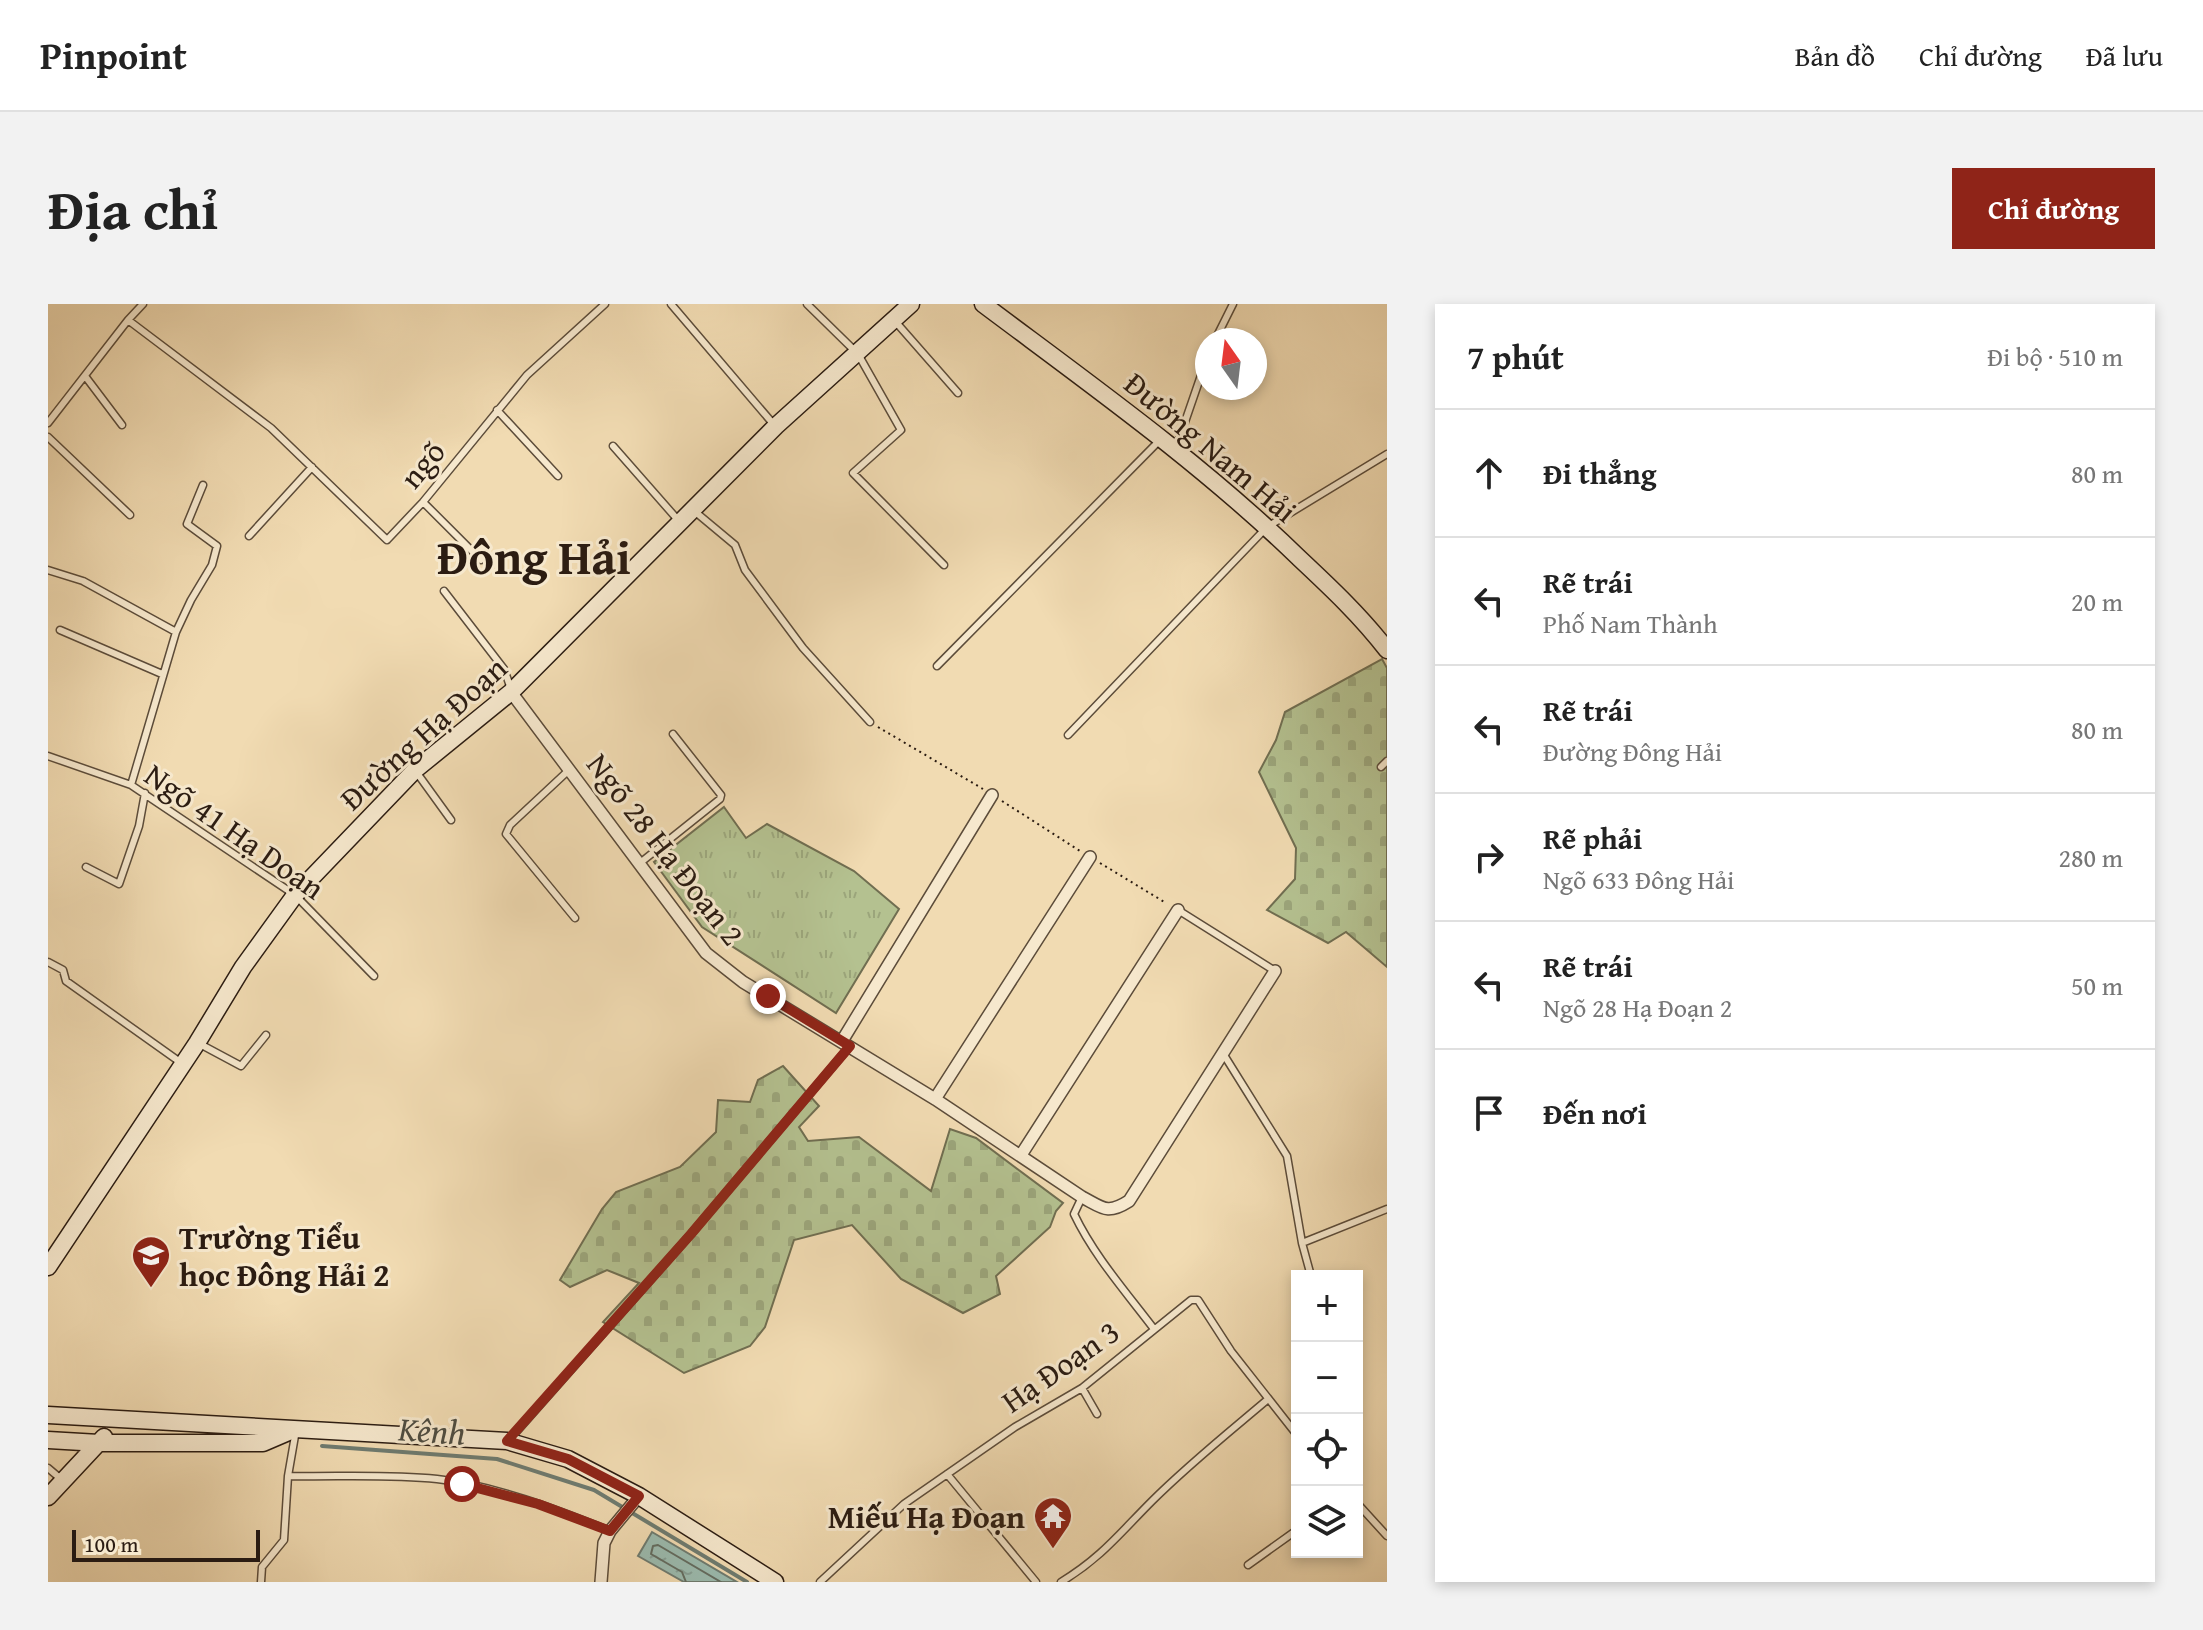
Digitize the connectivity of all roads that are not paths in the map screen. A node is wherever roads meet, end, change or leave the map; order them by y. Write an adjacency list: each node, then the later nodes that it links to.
1 (143, 304): 8 (lane)
2 (605, 304): 15 (lane, ngõ)
3 (671, 304): 18 (lane)
4 (807, 304): 11 (lane)
5 (911, 304): 9 (main road, Đường Hạ Đoạn)
6 (983, 304): 20 (main road, Đường Nam Hải)
7 (1233, 304): 10 (lane)
8 (128, 320): 12 (lane); 23 (lane, ngõ)
9 (894, 320): 11 (main road, Đường Hạ Đoạn); 14 (lane)
10 (1221, 328)
11 (858, 354): 18 (main road, Đường Hạ Đoạn); 33 (lane)
12 (85, 376): 16 (lane); 17 (lane)
13 (1195, 385): 20 (lane)
14 (958, 393)
15 (497, 410): 24 (lane); 26 (lane, ngõ)
16 (48, 422)
17 (122, 425)
18 (776, 426): 27 (main road, Đường Hạ Đoạn)
19 (48, 437): 28 (lane)
20 (1169, 443): 30 (main road, Đường Nam Hải); 39 (lane)
21 (613, 446): 29 (lane)
22 (1387, 454): 30 (lane)
23 (312, 467): 26 (lane, ngõ); 31 (lane)
24 (558, 476)
25 (203, 485): 37 (lane)
26 (423, 502): 32 (lane)
27 (693, 510): 29 (main road, Đường Hạ Đoạn); 42 (lane)
28 (130, 515)
29 (681, 523): 41 (main road, Đường Hạ Đoạn)
30 (1267, 527): 38 (main road, Đường Nam Hải); 44 (lane)
31 (249, 536)
32 (481, 560)
33 (944, 565)
34 (48, 570): 37 (lane)
35 (444, 591): 41 (lane)
36 (60, 630): 40 (lane)
37 (176, 632): 40 (lane)
38 (1387, 650)
39 (937, 666)
40 (162, 674): 48 (lane)
41 (511, 692): 46 (main road, Đường Hạ Đoạn); 47 (street, Ngõ 28 Hạ Đoạn 2)
42 (870, 722)
43 (673, 734): 53 (lane)
44 (1068, 735)
45 (48, 756): 48 (lane, Ngõ 41 Hạ Doạn)
46 (415, 770): 51 (lane); 55 (main road, Đường Hạ Đoạn)
47 (569, 770): 53 (street, Ngõ 28 Hạ Đoạn 2); 57 (lane)
48 (131, 785): 49 (lane, Ngõ 41 Hạ Doạn)
49 (145, 793): 54 (lane); 55 (lane, Ngõ 41 Hạ Doạn)
50 (992, 795): 63 (street)
51 (451, 820)
52 (1090, 857): 66 (street)
53 (640, 863): 63 (street, Ngõ 28 Hạ Đoạn 2)
54 (86, 867)
55 (295, 895): 60 (lane, Ngõ 41 Hạ Doạn); 62 (main road, Đường Hạ Đoạn)
56 (1178, 910): 59 (lane); 67 (street)
57 (575, 918)
58 (48, 962): 65 (lane)
59 (1275, 971): 64 (street, Ngõ 28 Hạ Đoạn 2)
60 (374, 976)
61 (266, 1035): 62 (lane)
62 (197, 1043): 65 (main road, Đường Hạ Đoạn)
63 (846, 1043): 66 (street, Ngõ 28 Hạ Đoạn 2); 83 (lane)
64 (1224, 1055): 68 (street, Ngõ 28 Hạ Đoạn 2); 70 (lane)
65 (183, 1064): 71 (main road, Đường Hạ Đoạn)
66 (935, 1099): 67 (street, Ngõ 28 Hạ Đoạn 2)
67 (1021, 1155): 68 (street, Ngõ 28 Hạ Đoạn 2)
68 (1082, 1197): 73 (lane)
69 (1387, 1209): 70 (lane)
70 (1302, 1243): 72 (lane)
71 (48, 1267)
72 (1309, 1270)
73 (1154, 1329): 74 (lane, Hạ Đoạn 3); 75 (lane, Hạ Đoạn 3)
74 (1082, 1388): 76 (lane); 87 (lane, Hạ Đoạn 3)
75 (1267, 1400): 81 (lane, Hạ Đoạn 3); 102 (lane)
76 (1097, 1414)
77 (48, 1415): 78 (main road)
78 (80, 1417): 79 (main road); 82 (main road)
79 (112, 1420): 80 (main road); 84 (main road)
80 (296, 1428): 83 (main road); 84 (main road); 88 (lane)
81 (1291, 1428)
82 (54, 1440): 84 (main road); 85 (main road)
83 (507, 1441): 91 (main road)
84 (99, 1443): 89 (main road)
85 (48, 1453)
86 (48, 1468): 89 (lane)
87 (947, 1474): 100 (lane, Hạ Đoạn 3); 101 (lane)
88 (288, 1476): 93 (lane); 97 (lane)
89 (63, 1481): 90 (main road)
90 (48, 1497)
91 (636, 1500): 93 (street); 99 (main road)
92 (1363, 1510): 95 (lane)
93 (610, 1531): 98 (street)
94 (1291, 1534): 96 (lane)
95 (1387, 1536)
96 (1248, 1565)
97 (261, 1582)
98 (601, 1582)
99 (775, 1582)
100 (820, 1582)
101 (1036, 1582)
102 (1061, 1582)

